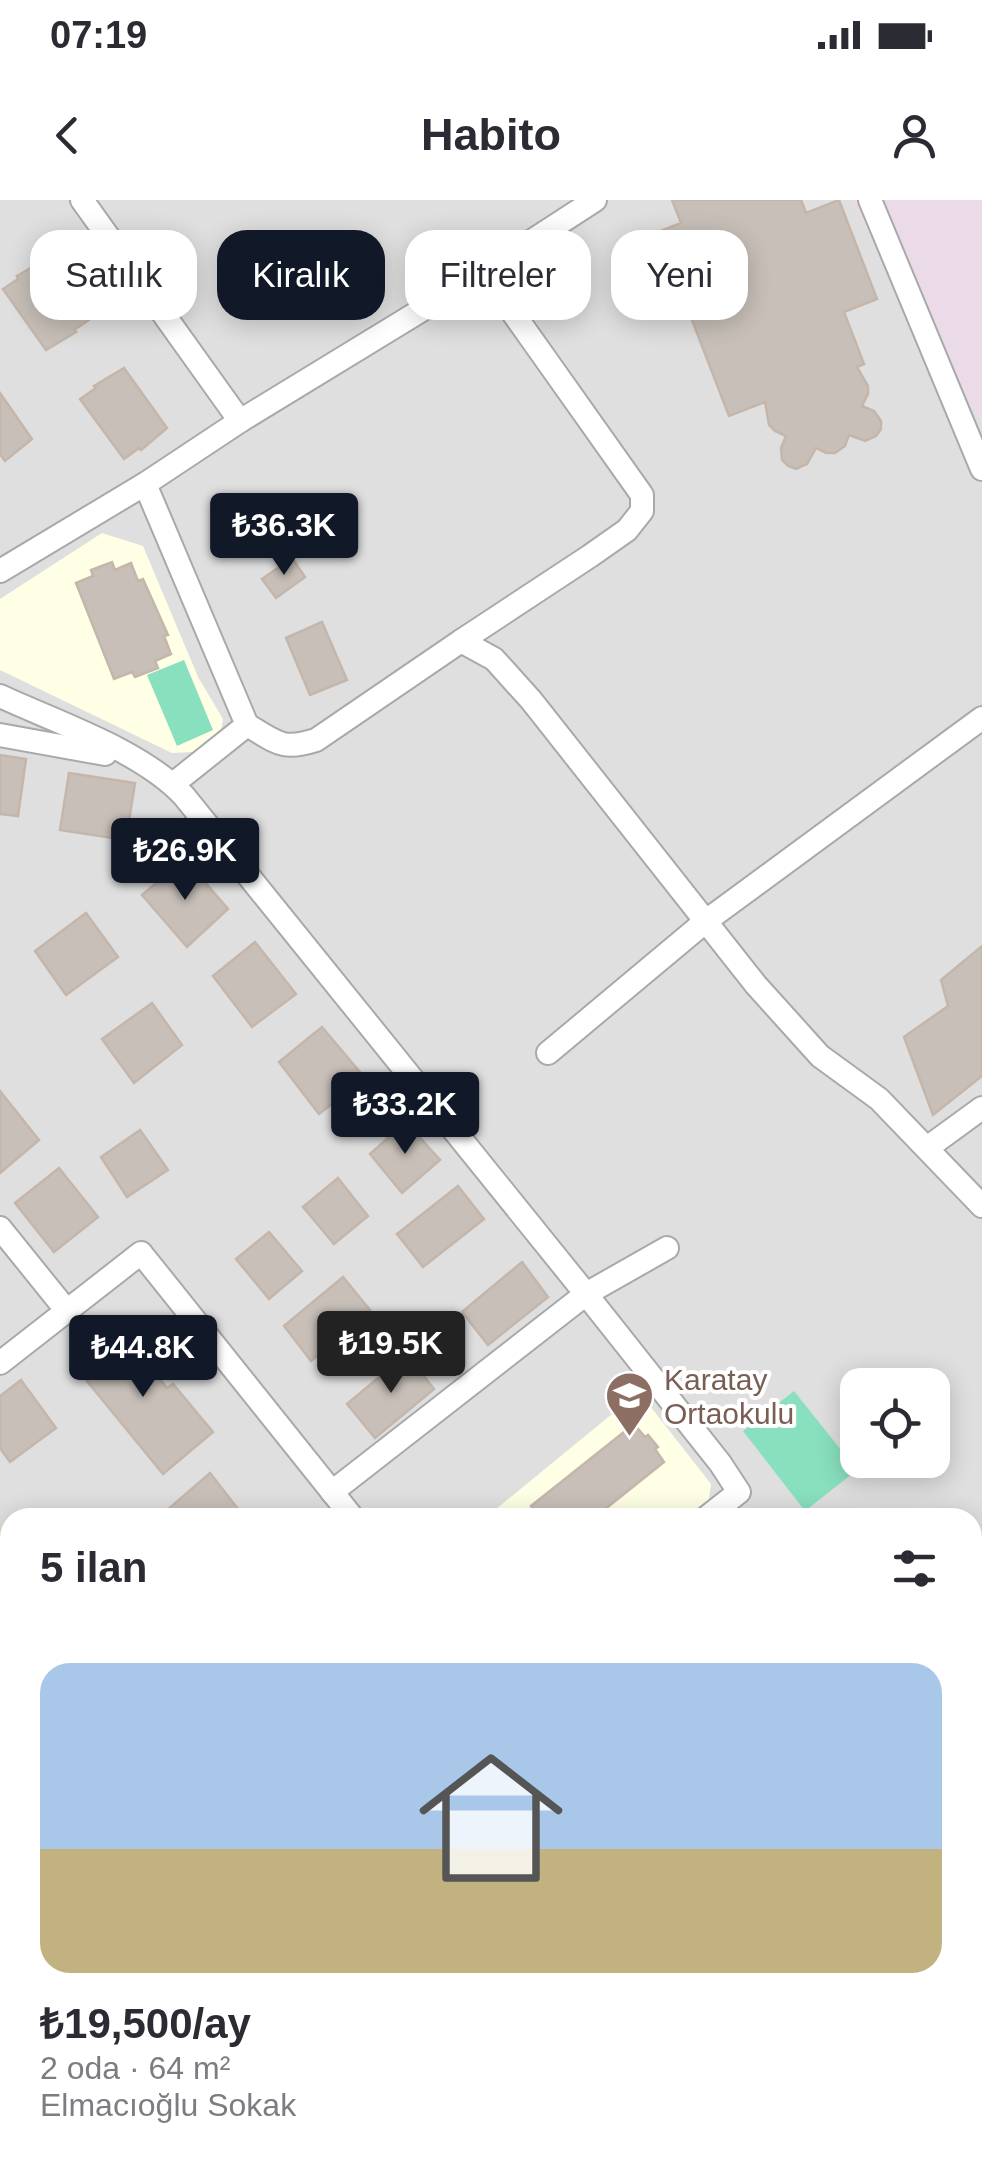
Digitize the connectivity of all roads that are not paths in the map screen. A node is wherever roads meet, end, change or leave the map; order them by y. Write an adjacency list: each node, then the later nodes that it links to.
1 (82, 200): 8 (street)
2 (595, 200): 4 (street)
3 (870, 200): 9 (street)
4 (560, 209): 5 (street)
5 (535, 230)
6 (405, 320): 8 (street)
7 (518, 320): 12 (street)
8 (240, 421): 10 (street)
9 (982, 469)
10 (145, 484): 11 (street); 15 (street)
11 (0, 570)
12 (461, 640): 15 (street); 19 (street)
13 (0, 696): 17 (street)
14 (982, 719): 19 (street)
15 (247, 725): 18 (street)
16 (0, 735): 17 (street)
17 (135, 760): 18 (street)
18 (173, 784): 26 (street)
19 (706, 921): 20 (street); 22 (street)
20 (548, 1052)
21 (982, 1108): 22 (street)
22 (927, 1148): 23 (street)
23 (982, 1206)
24 (0, 1228): 27 (street)
25 (667, 1248): 26 (street)
26 (586, 1294): 29 (street); 31 (street)
27 (67, 1311): 28 (street); 29 (street)
28 (0, 1363)
29 (332, 1492): 30 (street)
30 (345, 1508)
31 (719, 1508)

